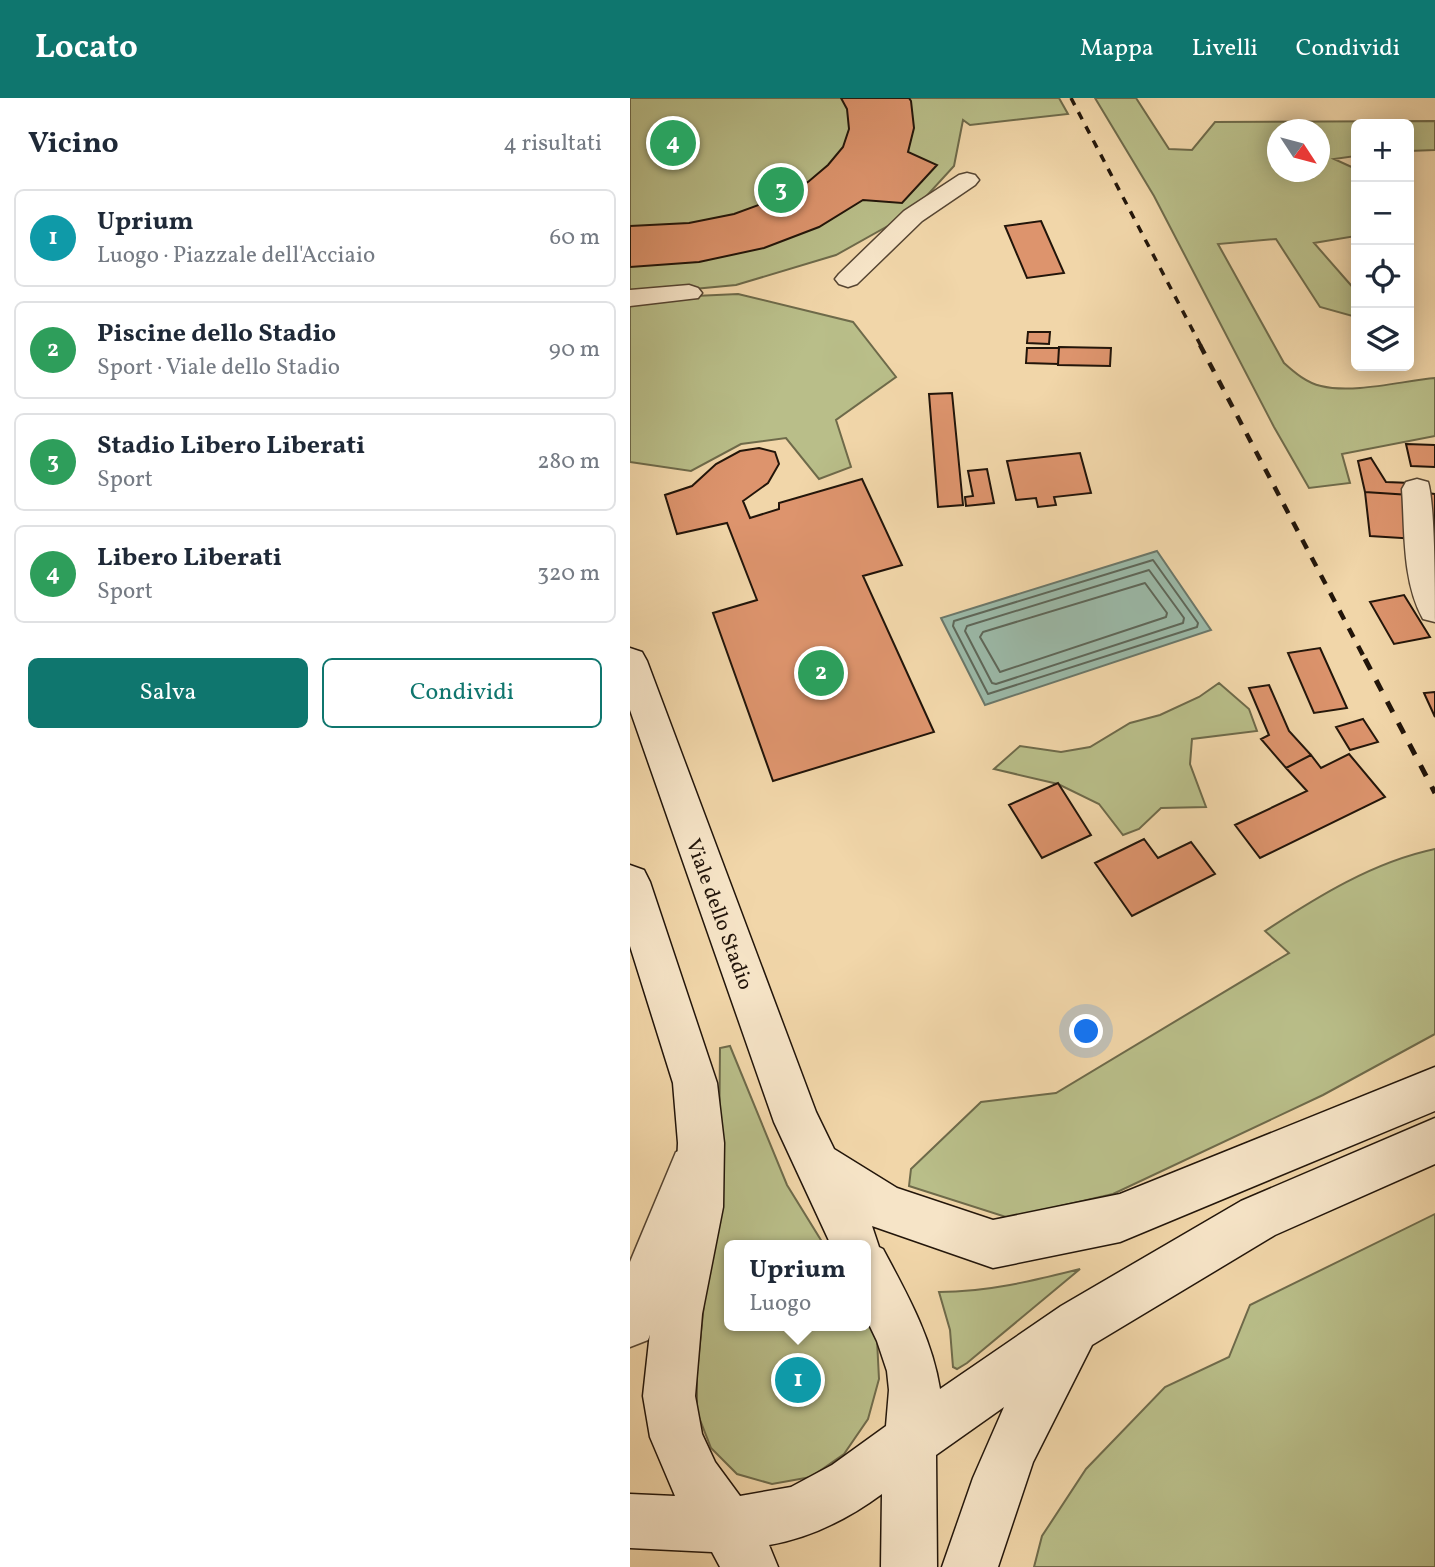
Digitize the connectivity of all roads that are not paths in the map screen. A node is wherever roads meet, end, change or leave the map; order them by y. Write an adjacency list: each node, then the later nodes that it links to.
1 (967, 180): 2 (main road)
2 (848, 279)
3 (689, 293): 4 (main road)
4 (630, 298)
5 (1417, 489): 6 (main road)
6 (1435, 610)
7 (630, 661): 12 (main road, Viale dello Stadio)
8 (630, 883): 11 (main road)
9 (1435, 1089): 12 (main road)
10 (1435, 1141): 16 (main road)
11 (701, 1143): 15 (main road); 19 (main road)
12 (816, 1164): 13 (main road, Viale dello Stadio)
13 (854, 1240)
14 (871, 1276): 17 (main road)
15 (630, 1322)
16 (1079, 1324): 17 (main road); 21 (main road)
17 (909, 1442): 19 (main road); 20 (main road)
18 (630, 1521): 19 (main road)
19 (739, 1546)
20 (909, 1567)
21 (971, 1567)

